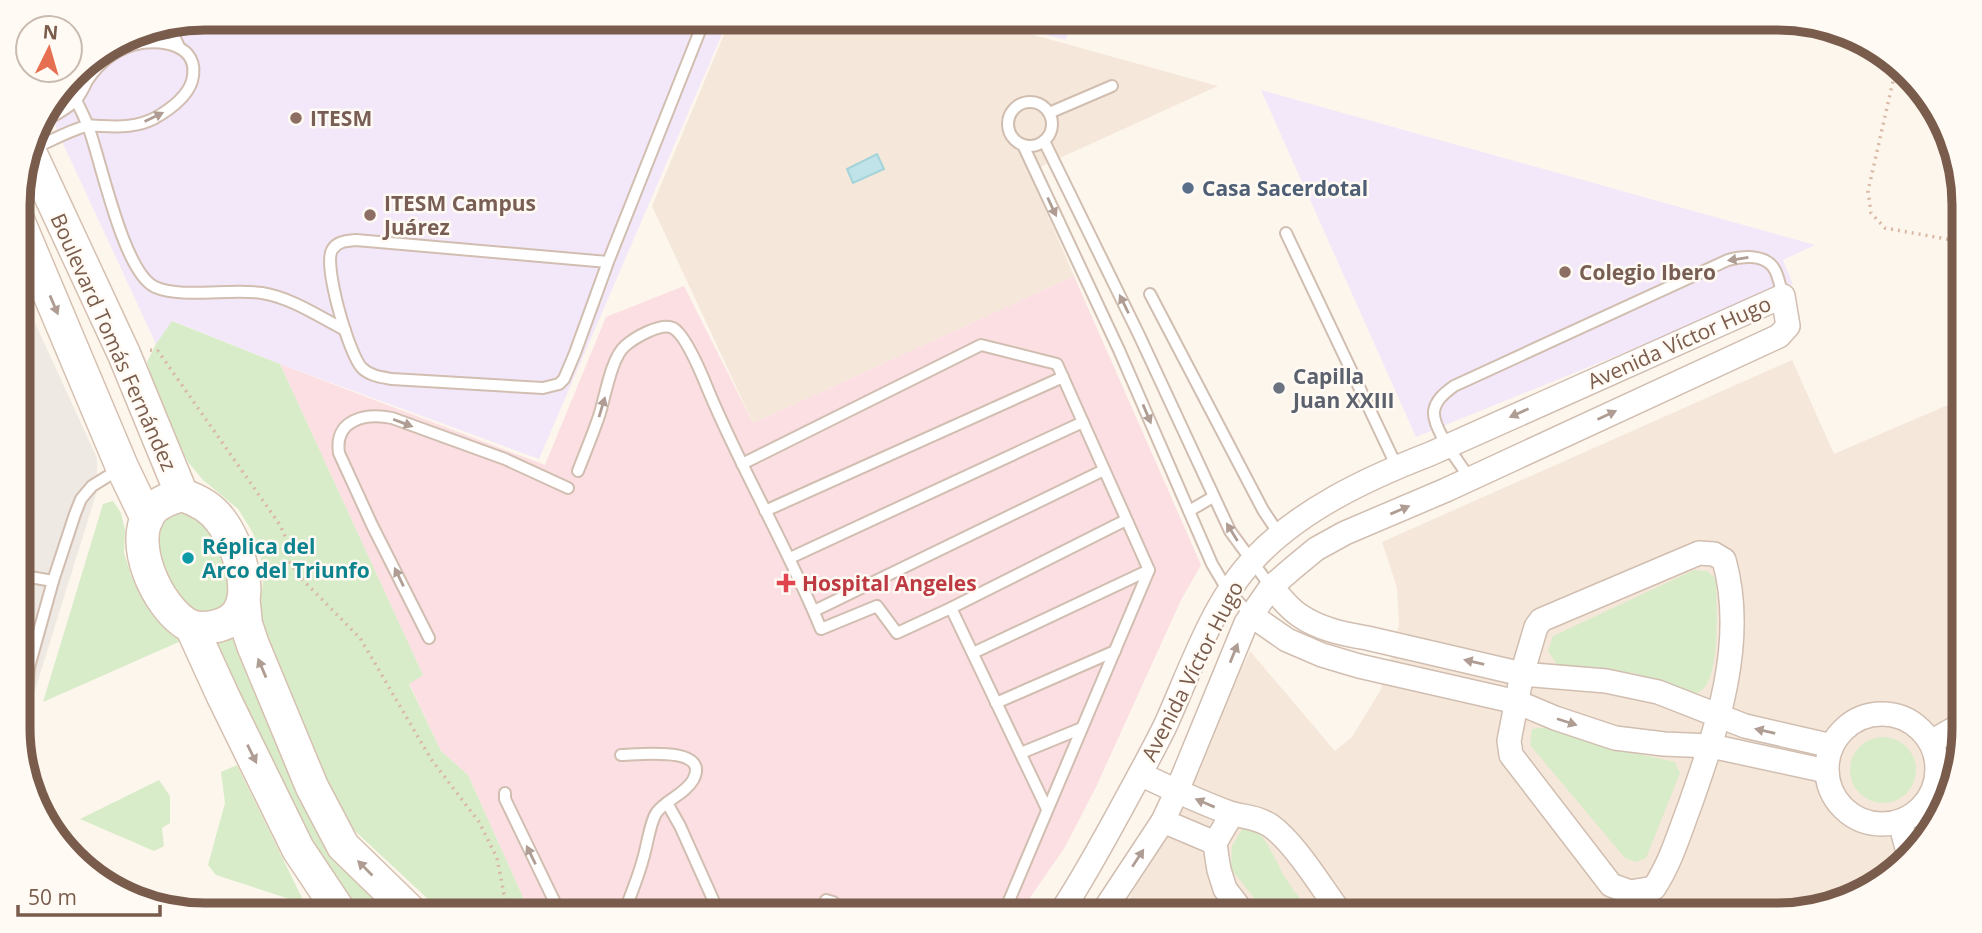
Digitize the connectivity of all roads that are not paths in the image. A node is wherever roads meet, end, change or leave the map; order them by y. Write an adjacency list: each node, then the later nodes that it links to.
1 (700, 30): 18 (lane)
2 (172, 33): 4 (lane)
3 (134, 45): 4 (lane)
4 (178, 47): 11 (lane, one-way to 4)
5 (98, 66): 8 (lane)
6 (1112, 86): 9 (lane)
7 (71, 92): 8 (lane)
8 (75, 101): 10 (lane); 11 (lane)
9 (1049, 113): 12 (lane); 14 (lane)
10 (55, 114)
11 (88, 126): 13 (lane); 21 (lane)
12 (1044, 141): 14 (lane); 22 (lane, one-way to 12)
13 (41, 145)
14 (1023, 145): 23 (lane, one-way to 23)
15 (35, 163): 35 (main road, Boulevard Tomás Fernández)
16 (1286, 233): 29 (lane)
17 (30, 248): 28 (main road, Boulevard Tomás Fernández, one-way to 28)
18 (608, 262): 21 (lane); 21 (lane)
19 (1150, 294): 43 (lane)
20 (1783, 296): 26 (street, Avenida Víctor Hugo, one-way to 26); 26 (lane, one-way to 26); 32 (street, Avenida Víctor Hugo, one-way to 20)
21 (345, 330)
22 (1140, 339): 23 (lane); 36 (lane)
23 (1119, 349): 39 (lane, one-way to 39)
24 (1063, 377): 25 (lane); 27 (lane); 38 (lane)
25 (1083, 422): 30 (lane); 44 (lane)
26 (1439, 450): 29 (street, Avenida Víctor Hugo); 32 (lane); 34 (street)
27 (742, 464): 31 (lane, one-way to 27); 38 (lane)
28 (122, 467): 40 (main road, Boulevard Tomás Fernández); 48 (lane)
29 (1397, 467): 37 (street, Avenida Víctor Hugo)
30 (1104, 470): 41 (lane); 53 (lane)
31 (578, 471)
32 (1470, 479): 34 (street, Avenida Víctor Hugo)
33 (568, 488): 56 (lane, one-way to 33)
34 (1446, 491): 42 (street, Avenida Víctor Hugo, one-way to 34)
35 (182, 495): 40 (main road); 51 (main road)
36 (1213, 497): 39 (lane); 45 (lane, one-way to 36)
37 (1330, 501): 42 (street); 43 (street, Avenida Víctor Hugo)
38 (765, 511): 44 (lane)
39 (1189, 511): 50 (lane)
40 (147, 519): 55 (main road)
41 (1126, 520): 46 (lane); 52 (lane)
42 (1345, 533): 49 (street, Avenida Víctor Hugo)
43 (1279, 534): 45 (street, Avenida Víctor Hugo)
44 (790, 558): 53 (lane)
45 (1252, 561): 49 (lane); 50 (street, Avenida Víctor Hugo)
46 (1149, 570): 59 (lane); 60 (lane)
47 (30, 577): 48 (lane)
48 (53, 581): 58 (lane)
49 (1272, 587): 54 (street, Avenida Víctor Hugo); 57 (street)
50 (1228, 591): 54 (lane); 74 (street, Avenida Víctor Hugo)
51 (244, 604): 55 (main road); 86 (main road, one-way to 51)
52 (951, 608): 53 (lane); 60 (lane)
53 (814, 611)
54 (1251, 615): 61 (street); 75 (street, Avenida Víctor Hugo, one-way to 54)
55 (191, 626): 85 (main road, one-way to 85)
56 (429, 638)
57 (1367, 638): 61 (street); 62 (street, one-way to 57)
58 (30, 647)
59 (1115, 651): 64 (lane); 66 (lane)
60 (973, 653): 64 (lane)
61 (1359, 666): 63 (street)
62 (1522, 674): 63 (street); 65 (street); 65 (street)
63 (1517, 702): 69 (street, one-way to 69); 69 (street)
64 (996, 703): 71 (lane)
65 (1718, 717): 69 (street); 70 (street, one-way to 65)
66 (1082, 728): 71 (lane); 78 (lane)
67 (1952, 730): 68 (street)
68 (1931, 742): 70 (street); 81 (street)
69 (1711, 746): 73 (street)
70 (1832, 746): 73 (street)
71 (1021, 753): 78 (lane)
72 (621, 755): 77 (lane)
73 (1826, 771): 81 (street)
74 (1140, 774): 75 (street); 92 (street, Avenida Víctor Hugo)
75 (1177, 791): 79 (street, one-way to 75); 80 (street, Avenida Víctor Hugo)
76 (505, 793): 87 (lane, one-way to 76)
77 (667, 803): 88 (lane); 89 (lane)
78 (1047, 808): 91 (lane)
79 (1233, 814): 82 (street); 95 (street)
80 (1163, 821): 82 (street); 93 (street, Avenida Víctor Hugo, one-way to 80)
81 (1900, 822): 83 (street)
82 (1215, 843): 94 (street)
83 (1907, 846)
84 (825, 900): 90 (lane)
85 (334, 903)
86 (402, 903)
87 (555, 903)
88 (627, 903)
89 (714, 903)
90 (834, 903)
91 (1008, 903)
92 (1067, 903)
93 (1109, 903)
94 (1236, 903)
95 (1333, 903)

